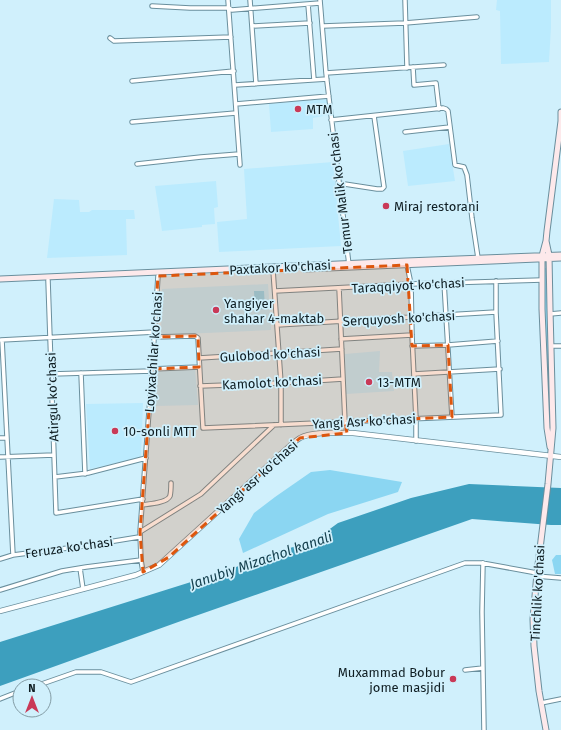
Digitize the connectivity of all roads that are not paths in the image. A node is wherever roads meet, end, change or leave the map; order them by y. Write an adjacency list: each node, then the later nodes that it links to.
1 (228, 0): 7 (street)
2 (250, 0): 8 (street)
3 (405, 0): 11 (street)
4 (320, 2): 5 (street); 13 (street, Temur Malik ko'chasi)
5 (308, 4): 8 (street); 10 (street)
6 (152, 6): 7 (street)
7 (229, 8): 8 (street); 14 (street)
8 (250, 8): 12 (street)
9 (477, 17): 11 (street)
10 (310, 23): 12 (street); 21 (street)
11 (405, 23): 13 (street); 18 (street)
12 (252, 26): 24 (street)
13 (323, 26): 20 (street, Temur Malik ko'chasi)
14 (231, 37): 15 (street); 19 (street)
15 (110, 38)
16 (444, 65): 17 (street)
17 (413, 67): 18 (street); 28 (street)
18 (407, 68): 20 (street)
19 (234, 71): 23 (street); 25 (street)
20 (326, 73): 22 (street, Temur Malik ko'chasi)
21 (314, 80): 22 (street); 24 (street)
22 (327, 80): 26 (street, Temur Malik ko'chasi)
23 (132, 81)
24 (256, 84): 25 (street)
25 (234, 85): 27 (street)
26 (329, 96): 27 (street); 32 (street, Temur Malik ko'chasi)
27 (236, 104): 30 (street)
28 (439, 109): 31 (street); 34 (street)
29 (561, 112): 35 (main road, Tinchlik ko'chasi)
30 (236, 113): 33 (street); 37 (street)
31 (374, 116): 32 (street); 40 (street)
32 (332, 120): 40 (street, Temur Malik ko'chasi)
33 (132, 122)
34 (450, 127): 36 (street); 45 (street)
35 (560, 127): 41 (main road, Tinchlik ko'chasi)
36 (405, 132)
37 (239, 154): 38 (street); 39 (street)
38 (137, 164)
39 (240, 165)
40 (338, 183): 47 (street, Temur Malik ko'chasi)
41 (546, 241): 43 (main road, Tinchlik ko'chasi); 44 (main road, Tinchlik ko'chasi)
42 (561, 255): 44 (main road, Paxtakor ko'chasi)
43 (542, 257): 44 (main road, Paxtakor ko'chasi); 45 (main road, Paxtakor ko'chasi); 48 (main road, Paxtakor ko'chasi); 52 (main road, Tinchlik ko'chasi)
44 (549, 257): 46 (main road, Paxtakor ko'chasi); 61 (main road, Tinchlik ko'chasi)
45 (478, 258): 47 (main road, Paxtakor ko'chasi)
46 (561, 258)
47 (348, 265): 48 (main road, Paxtakor ko'chasi); 49 (main road, Paxtakor ko'chasi); 53 (main road, Paxtakor ko'chasi)
48 (407, 265): 56 (street)
49 (273, 270): 50 (main road, Paxtakor ko'chasi); 58 (street)
50 (158, 276): 51 (main road, Paxtakor ko'chasi); 66 (street, Loyixachilar ko'chasi)
51 (48, 280): 53 (main road, Paxtakor ko'chasi); 68 (street, Atirgul ko'chasi)
52 (542, 280): 54 (street, Taraqqiyot ko'chasi); 102 (main road, Tinchlik ko'chasi)
53 (0, 281)
54 (496, 281): 55 (street, Taraqqiyot ko'chasi); 59 (street)
55 (444, 282): 56 (street, Taraqqiyot ko'chasi); 62 (street)
56 (411, 284): 57 (street, Taraqqiyot ko'chasi); 63 (street)
57 (339, 288): 58 (street, Taraqqiyot ko'chasi); 64 (street)
58 (275, 292): 65 (street)
59 (496, 312): 62 (street, Serquyosh ko'chasi); 72 (street)
60 (561, 313): 61 (street)
61 (550, 314): 75 (main road, Tinchlik ko'chasi)
62 (446, 316): 63 (street, Serquyosh ko'chasi); 73 (street)
63 (411, 318): 64 (street, Serquyosh ko'chasi); 67 (street)
64 (340, 322): 65 (street, Serquyosh ko'chasi); 71 (street)
65 (277, 325): 78 (street)
66 (155, 332): 68 (street); 69 (street, Loyixachilar ko'chasi)
67 (412, 335): 71 (street); 74 (street)
68 (50, 337): 70 (street); 85 (street, Atirgul ko'chasi)
69 (154, 337): 79 (street); 82 (street, Loyixachilar ko'chasi)
70 (1, 340): 97 (street)
71 (341, 340): 77 (street)
72 (498, 341): 73 (street); 81 (street)
73 (448, 345): 74 (street); 83 (street)
74 (412, 346): 86 (street)
75 (551, 346): 76 (street); 102 (main road, Tinchlik ko'chasi)
76 (561, 346)
77 (342, 349): 78 (street, Gulobod ko'chasi); 87 (street)
78 (279, 354): 79 (street, Gulobod ko'chasi); 88 (street)
79 (199, 358): 80 (street)
80 (199, 367): 82 (street); 89 (street)
81 (500, 369): 83 (street); 90 (street, Yangi Asr ko'chasi)
82 (152, 370): 84 (street); 104 (street, Loyixachilar ko'chasi)
83 (450, 372): 86 (street); 90 (street)
84 (81, 373): 85 (street); 105 (street)
85 (52, 374): 99 (street, Atirgul ko'chasi)
86 (414, 374): 91 (street)
87 (343, 379): 88 (street, Kamolot ko'chasi); 92 (street)
88 (280, 383): 89 (street, Kamolot ko'chasi); 94 (street)
89 (200, 386): 93 (street, Yangi Asr ko'chasi)
90 (452, 417): 91 (street, Yangi Asr ko'chasi)
91 (416, 419): 92 (street, Yangi Asr ko'chasi); 98 (street)
92 (345, 422): 94 (street, Yangi Asr ko'chasi); 95 (street)
93 (274, 425): 94 (street, Yangi Asr ko'chasi); 110 (street)
94 (281, 425)
95 (347, 433): 98 (street, Yangi asr ko'chasi); 117 (street, Yangi asr ko'chasi)
96 (0, 438): 97 (street)
97 (7, 438): 101 (street)
98 (416, 440): 102 (street, Yangi asr ko'chasi)
99 (54, 455): 101 (street); 106 (street, Atirgul ko'chasi)
100 (0, 456): 101 (street)
101 (7, 456): 112 (street)
102 (551, 456): 103 (street, Yangi asr ko'chasi); 118 (main road, Tinchlik ko'chasi)
103 (561, 457)
104 (146, 458): 105 (street); 108 (street, Loyixachilar ko'chasi)
105 (85, 474): 106 (street)
106 (55, 477): 108 (street, Atirgul ko'chasi)
107 (171, 483): 109 (street)
108 (143, 499): 109 (street, Loyixachilar ko'chasi)
109 (142, 505): 110 (street, Loyixachilar ko'chasi)
110 (140, 532): 111 (street, Loyixachilar ko'chasi)
111 (139, 537): 112 (street, Feruza ko'chasi); 114 (street, Loyixachilar ko'chasi)
112 (13, 555): 113 (street, Feruza ko'chasi)
113 (0, 560)
114 (141, 560): 116 (street); 117 (street, Loyixachilar ko'chasi)
115 (484, 563): 118 (street); 123 (street); 125 (street)
116 (80, 568): 120 (street); 121 (street)
117 (143, 572): 120 (street, Yangi asr ko'chasi)
118 (537, 575): 119 (street); 129 (main road, Tinchlik ko'chasi)
119 (561, 578)
120 (83, 589): 122 (street, Yangi asr ko'chasi)
121 (0, 590)
122 (0, 611)
123 (483, 668): 124 (street); 130 (street)
124 (465, 670)
125 (52, 680)
126 (12, 694): 127 (street)
127 (0, 698)
128 (561, 699): 129 (street)
129 (541, 703): 131 (main road, Tinchlik ko'chasi)
130 (484, 730)
131 (546, 730)

